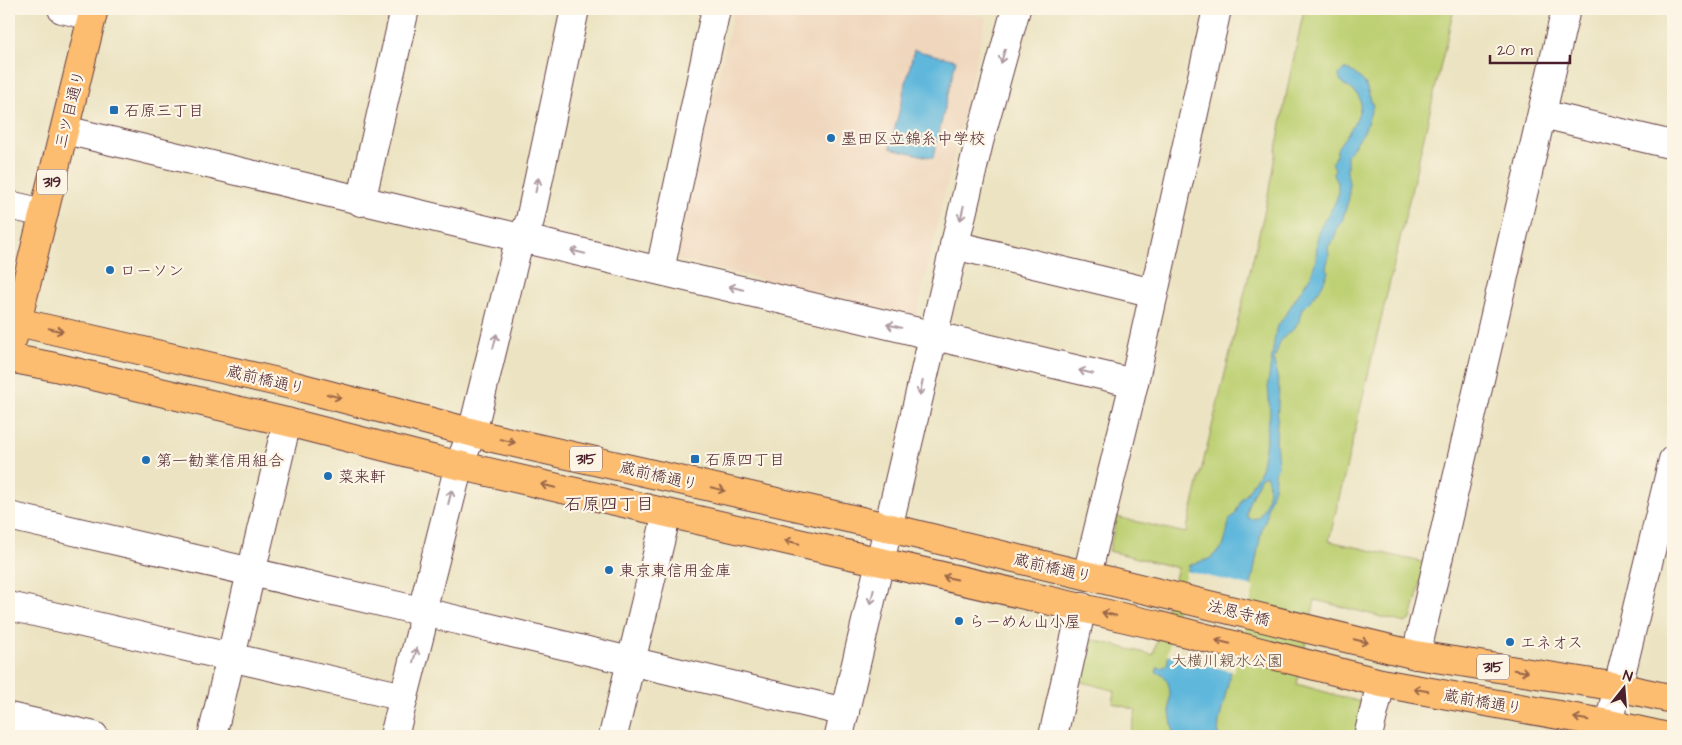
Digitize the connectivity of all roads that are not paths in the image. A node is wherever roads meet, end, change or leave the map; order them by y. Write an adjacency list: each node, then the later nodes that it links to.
1 (62, 9): 8 (street)
2 (405, 9): 12 (street)
3 (574, 9): 15 (street, one-way to 3)
4 (716, 9): 17 (street)
5 (1016, 9): 16 (street, one-way to 16)
6 (1217, 9): 18 (street)
7 (1566, 9): 9 (street)
8 (93, 12): 10 (main road, 三ツ目通り / 319)
9 (1542, 114): 11 (street); 39 (street)
10 (65, 130): 12 (street); 14 (main road, 三ツ目通り / 319)
11 (1673, 145)
12 (361, 202): 15 (street)
13 (9, 206): 14 (street)
14 (44, 213): 19 (main road, 三ツ目通り / 319)
15 (523, 239): 17 (street, one-way to 15); 24 (street, one-way to 15)
16 (954, 245): 18 (street); 20 (street)
17 (660, 270): 20 (street, one-way to 17)
18 (1154, 293): 22 (street)
19 (13, 320): 21 (main road, 三ツ目通り / 319); 24 (main road, 蔵前橋通り / 315, one-way to 24)
20 (933, 335): 22 (street, one-way to 20); 29 (street, one-way to 29)
21 (9, 357): 23 (main road, 蔵前橋通り / 315)
22 (1134, 383): 33 (street)
23 (287, 422): 26 (main road, 蔵前橋通り / 315); 32 (street)
24 (472, 433): 26 (street); 29 (main road, 蔵前橋通り / 315, one-way to 29)
25 (1673, 460): 30 (street)
26 (459, 465): 27 (main road, 蔵前橋通り / 315, one-way to 26); 37 (street, one-way to 26)
27 (667, 513): 31 (main road, 蔵前橋通り / 315, one-way to 27); 41 (street)
28 (9, 516): 32 (street)
29 (888, 528): 31 (street); 33 (main road, 蔵前橋通り / 315)
30 (1663, 546): 44 (street)
31 (880, 562): 36 (main road, 蔵前橋通り / 315, one-way to 31); 48 (street, one-way to 48)
32 (251, 572): 37 (street); 40 (street)
33 (1088, 575): 34 (main road, 蔵前橋通り / 315)
34 (1164, 594): 39 (main road, 法恩寺橋 / 315, one-way to 39)
35 (9, 606): 40 (street)
36 (1082, 608): 38 (main road, 蔵前橋通り / 315, one-way to 36); 54 (street)
37 (422, 611): 41 (street); 45 (street, one-way to 37)
38 (1156, 625): 42 (main road, 法恩寺橋 / 315, one-way to 38)
39 (1416, 655): 44 (main road, 315, one-way to 44)
40 (232, 657): 45 (street); 51 (street)
41 (630, 662): 48 (street); 53 (street)
42 (1305, 662): 43 (main road, 蔵前橋通り / 315)
43 (1381, 682): 49 (main road, 蔵前橋通り / 315, one-way to 43); 55 (street)
44 (1618, 687): 46 (main road, 315); 49 (street)
45 (404, 696): 52 (street)
46 (1673, 700)
47 (9, 717): 50 (street)
48 (842, 724)
49 (1608, 730): 56 (main road, 蔵前橋通り / 315)
50 (94, 736)
51 (212, 736)
52 (394, 736)
53 (613, 736)
54 (1053, 736)
55 (1368, 736)
56 (1663, 736)

